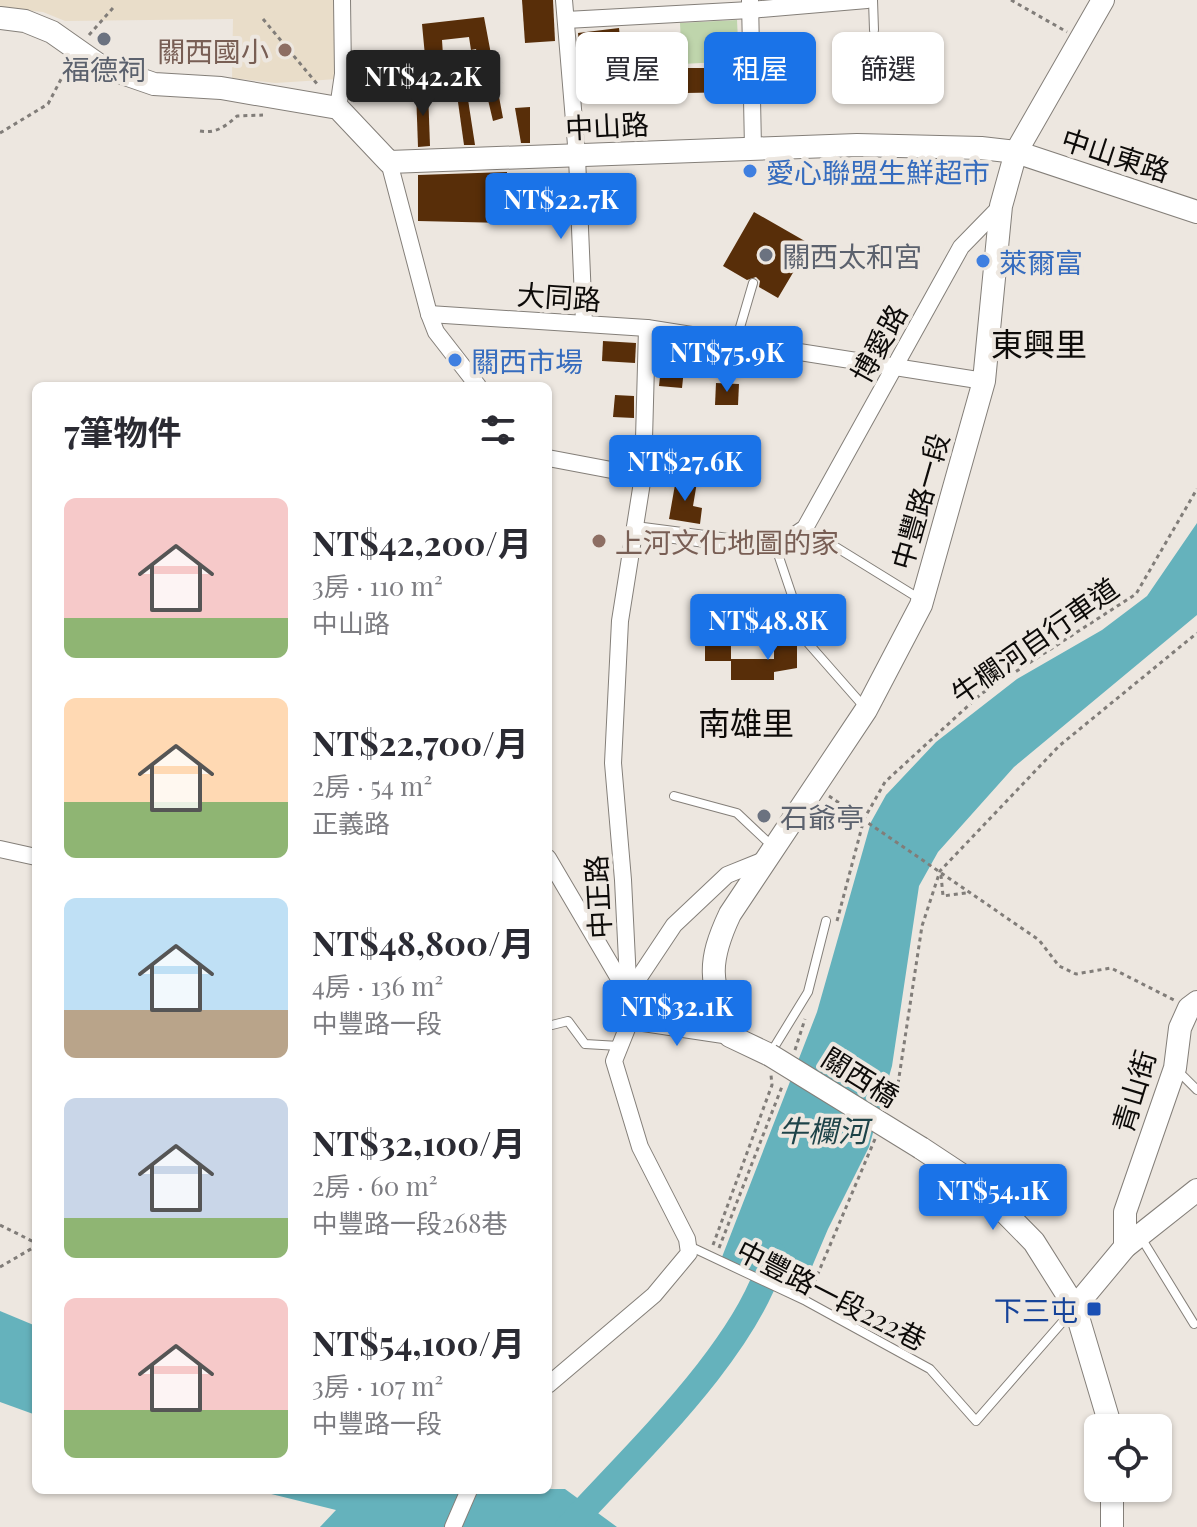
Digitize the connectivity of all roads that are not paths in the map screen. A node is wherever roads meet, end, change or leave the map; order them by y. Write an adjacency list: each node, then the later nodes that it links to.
1 (342, 0): 10 (street)
2 (564, 0): 8 (street)
3 (867, 0): 6 (street)
4 (873, 0): 9 (lane)
5 (1103, 0): 12 (main road, 中豐路一段)
6 (750, 5): 8 (street); 11 (street)
7 (0, 18): 10 (main road)
8 (566, 20): 13 (street)
9 (874, 30)
10 (338, 108): 14 (main road)
11 (753, 148): 12 (main road, 中山路); 13 (main road, 中山路)
12 (1016, 152): 15 (main road, 中豐路一段); 16 (main road, 中山東路)
13 (577, 157): 14 (main road, 中山路); 19 (street)
14 (389, 162): 18 (street)
15 (1001, 206): 22 (street, 博愛路); 23 (main road, 中豐路一段)
16 (1197, 212)
17 (753, 283): 21 (lane)
18 (429, 314): 19 (street, 大同路); 24 (street)
19 (584, 323): 20 (street, 大同路)
20 (647, 328): 21 (street, 大同路); 26 (street, 中正路)
21 (736, 341): 22 (street, 大同路)
22 (895, 366): 23 (street, 大同路); 27 (street, 博愛路)
23 (984, 381): 30 (main road, 中豐路一段)
24 (475, 382)
25 (552, 459): 26 (street)
26 (643, 476): 28 (street, 中正路)
27 (805, 528): 29 (street, 博愛路); 30 (lane)
28 (635, 530): 29 (street); 38 (street, 中正路)
29 (776, 548): 31 (lane)
30 (922, 600): 31 (main road, 中豐路一段)
31 (866, 710): 34 (main road, 中豐路一段)
32 (674, 796): 34 (lane)
33 (0, 849): 35 (street)
34 (772, 854): 38 (street); 42 (main road, 中豐路一段)
35 (32, 856)
36 (552, 865): 38 (street)
37 (826, 921): 44 (lane)
38 (628, 994): 40 (street, 中正路)
39 (1193, 1005): 45 (main road, 青山街)
40 (630, 1021): 42 (street); 43 (street, 中正路)
41 (552, 1025): 43 (lane)
42 (730, 1036): 44 (main road)
43 (619, 1046): 49 (street, 中正路)
44 (770, 1055): 50 (main road, 關西橋, bridge)
45 (1175, 1068): 46 (lane); 48 (main road, 青山街)
46 (1197, 1090)
47 (1197, 1190): 48 (main road)
48 (1133, 1241): 50 (main road); 51 (lane)
49 (689, 1246): 50 (lane, 中豐路一段222巷); 52 (street)
50 (1075, 1307): 53 (main road)
51 (1194, 1324)
52 (552, 1382)
53 (1107, 1414)
54 (467, 1494): 56 (street)
55 (1112, 1502): 57 (main road)
56 (453, 1527)
57 (1112, 1527)

